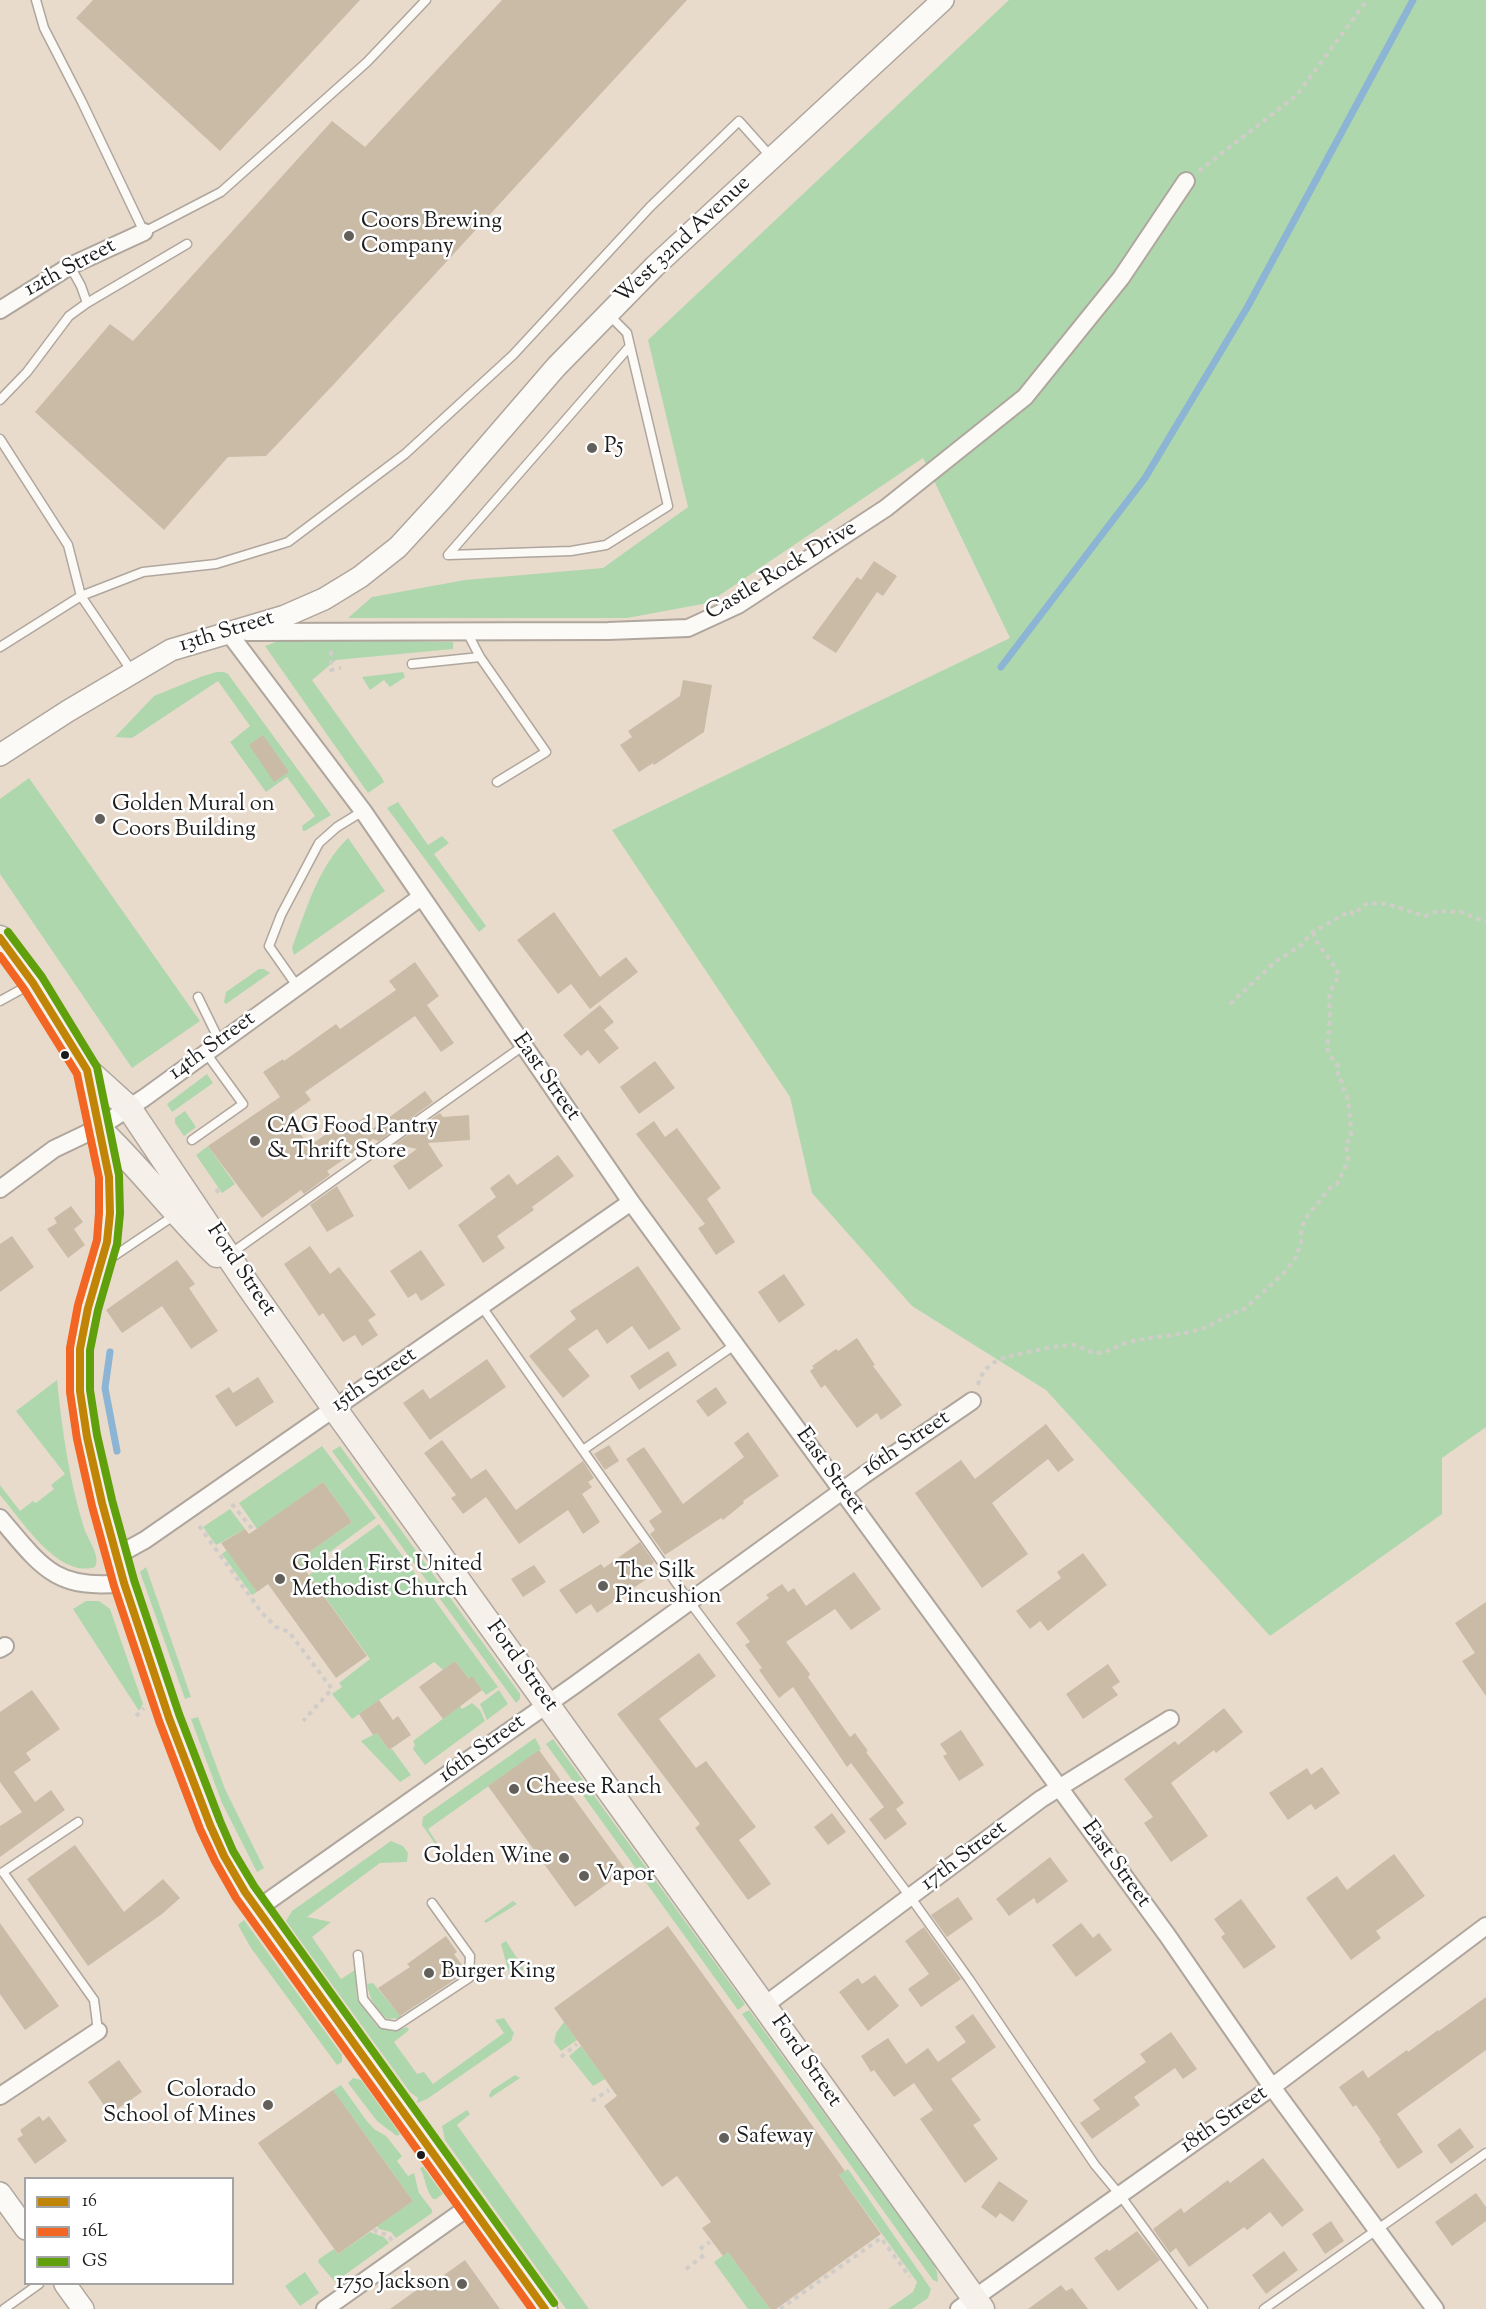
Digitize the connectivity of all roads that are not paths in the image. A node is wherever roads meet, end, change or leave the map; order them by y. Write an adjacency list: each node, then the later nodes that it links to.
1 (36, 0): 6 (lane)
2 (426, 0): 6 (lane)
3 (943, 0): 4 (street, West 32nd Avenue)
4 (772, 158): 11 (street, West 32nd Avenue); 16 (lane)
5 (1186, 181): 17 (street, Castle Rock Drive)
6 (144, 231): 8 (street, 12th Street)
7 (187, 244): 9 (lane)
8 (70, 266): 9 (lane); 10 (street, 12th Street)
9 (87, 303): 13 (lane)
10 (0, 310)
11 (607, 314): 12 (lane); 15 (street, West 32nd Avenue)
12 (630, 346): 12 (lane)
13 (0, 400)
14 (0, 439): 16 (lane)
15 (442, 499): 18 (street, 13th Street)
16 (81, 596): 19 (lane); 22 (lane)
17 (467, 631): 18 (street, Castle Rock Drive); 20 (lane)
18 (228, 632): 22 (street, 13th Street); 25 (street, East Street)
19 (0, 647)
20 (480, 657): 21 (lane); 24 (lane)
21 (412, 664)
22 (133, 673): 23 (street, 13th Street)
23 (0, 755)
24 (497, 782)
25 (363, 811): 26 (street, East Street); 29 (lane)
26 (421, 897): 29 (street, 14th Street); 33 (street, East Street)
27 (0, 938): 28 (main road, Ford Street)
28 (33, 983): 31 (lane); 35 (main road, Ford Street)
29 (297, 986): 32 (street, 14th Street)
30 (198, 998): 32 (lane)
31 (0, 1001)
32 (220, 1042): 34 (street, 14th Street)
33 (523, 1046): 40 (street, East Street); 42 (lane)
34 (206, 1053): 36 (street, 14th Street); 38 (lane)
35 (87, 1070): 36 (main road, Ford Street); 37 (main road)
36 (129, 1108): 37 (street, 14th Street); 42 (main road, Ford Street)
37 (98, 1128): 39 (street, 14th Street); 41 (main road); 43 (main road)
38 (192, 1140)
39 (0, 1189)
40 (631, 1202): 45 (street, 15th Street); 46 (street, East Street)
41 (177, 1214): 43 (lane); 44 (main road)
42 (229, 1254): 44 (main road, Ford Street)
43 (102, 1261): 52 (main road)
44 (247, 1284): 48 (main road, Ford Street)
45 (483, 1307): 48 (street, 15th Street); 49 (lane)
46 (736, 1344): 49 (lane); 50 (street, East Street)
47 (972, 1401): 50 (street, 16th Street)
48 (334, 1408): 52 (street, 15th Street); 55 (main road, Ford Street)
49 (583, 1450): 54 (lane)
50 (842, 1491): 54 (street, 16th Street); 57 (street, East Street)
51 (0, 1518): 53 (street)
52 (116, 1556): 53 (main road)
53 (124, 1583): 61 (main road)
54 (689, 1602): 55 (street, 16th Street); 59 (lane)
55 (548, 1704): 61 (street, 16th Street); 64 (main road, Ford Street)
56 (1170, 1719): 57 (street, 17th Street)
57 (1059, 1788): 59 (street, 17th Street); 66 (street, East Street)
58 (78, 1821): 65 (lane)
59 (911, 1898): 64 (street, 17th Street); 70 (lane)
60 (432, 1903): 63 (lane)
61 (257, 1909): 71 (main road)
62 (1486, 1926): 66 (street, 18th Street)
63 (358, 1955)
64 (765, 2005): 76 (main road, Ford Street)
65 (98, 2031): 67 (street)
66 (1272, 2087): 70 (street, 18th Street); 73 (street, East Street)
67 (0, 2096)
68 (1486, 2153): 73 (lane)
69 (0, 2193): 72 (street)
70 (1120, 2195): 76 (street, 18th Street); 81 (lane)
71 (470, 2206): 79 (street); 80 (main road)
72 (24, 2226)
73 (1377, 2230): 82 (lane); 83 (street, East Street)
74 (36, 2285): 77 (lane)
75 (66, 2285): 78 (street)
76 (971, 2305)
77 (4, 2309)
78 (83, 2309)
79 (325, 2309)
80 (545, 2309)
81 (1203, 2309)
82 (1264, 2309)
83 (1435, 2309)

